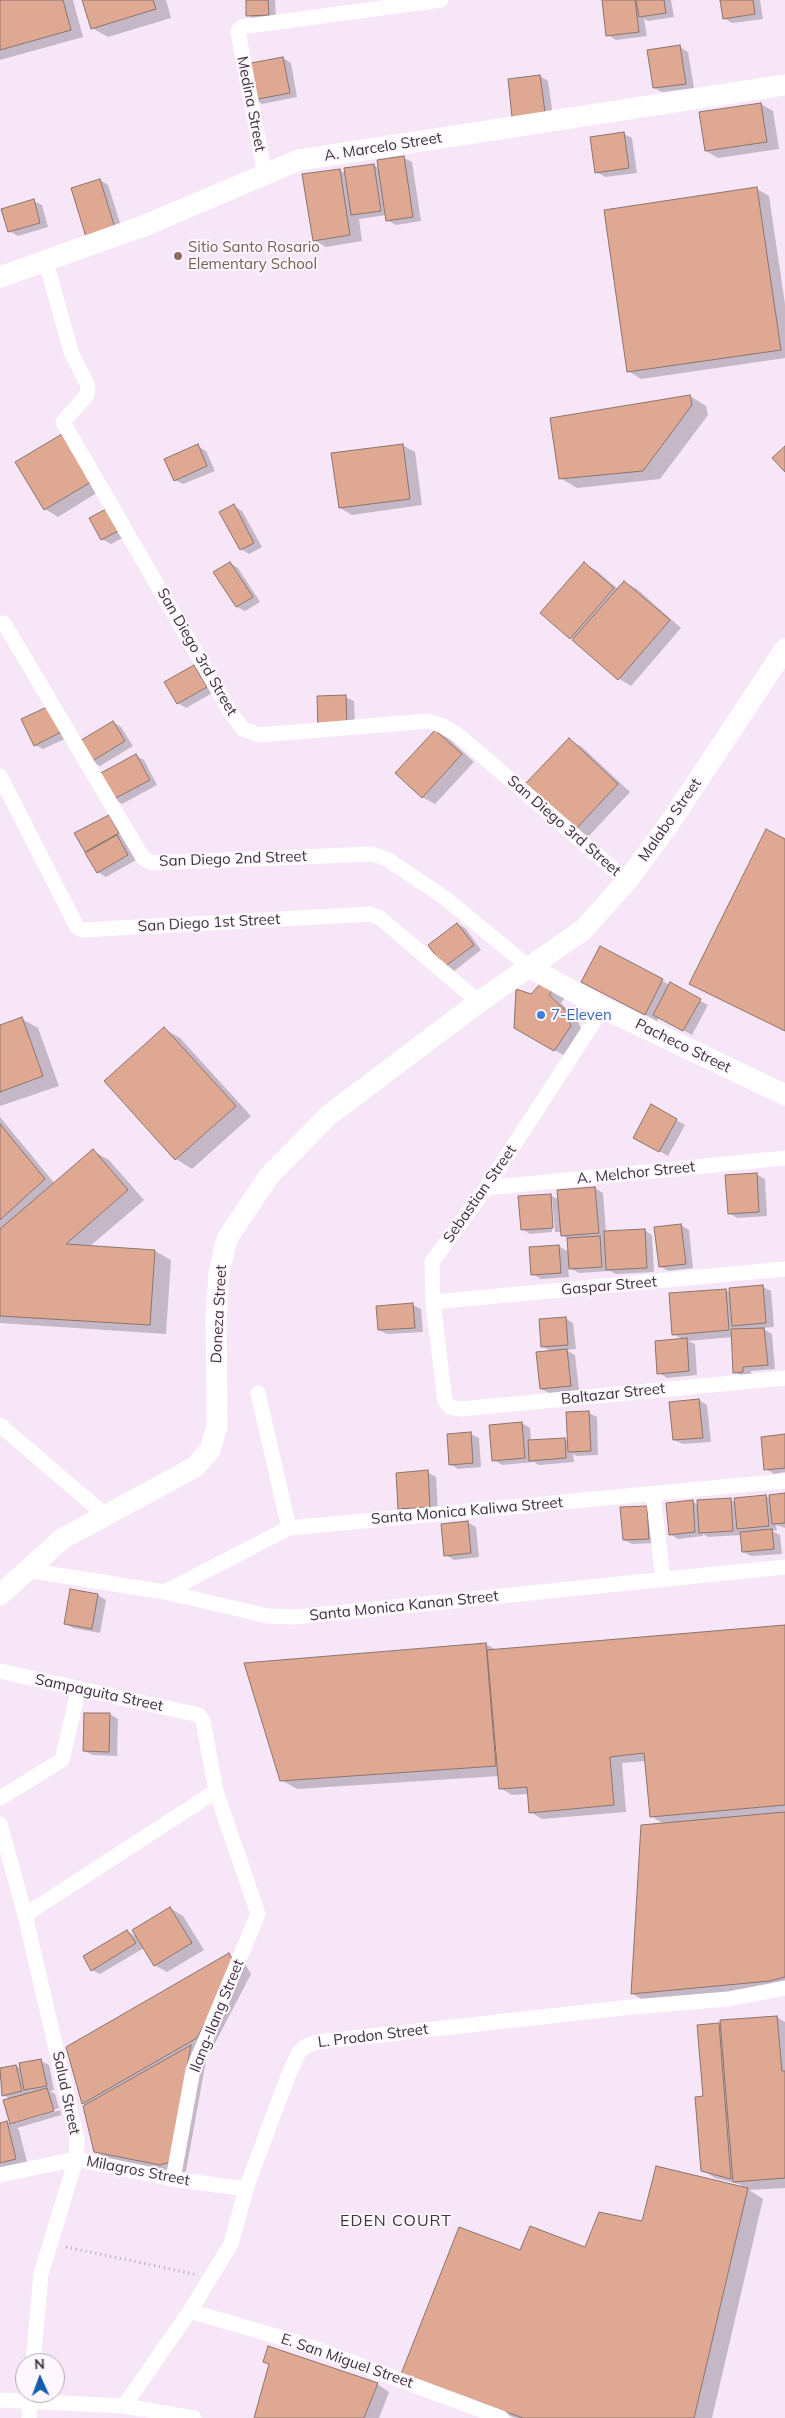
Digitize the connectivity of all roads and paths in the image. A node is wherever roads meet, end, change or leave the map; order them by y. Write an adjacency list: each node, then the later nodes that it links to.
1 (441, 0): 3 (street, Medina Street)
2 (785, 85): 3 (street, A. Marcelo Street)
3 (264, 175): 4 (street, A. Marcelo Street)
4 (46, 262): 5 (street, A. Marcelo Street); 9 (street, San Diego 3rd Street)
5 (0, 276)
6 (4, 623): 10 (street, San Diego 2nd Street)
7 (785, 649): 9 (street, Malabo Street)
8 (0, 776): 11 (street, San Diego 1st Street)
9 (627, 881): 10 (street, Malabo Street)
10 (528, 968): 11 (street, Doneza Street); 12 (street, Pacheco Street)
11 (479, 1002): 24 (street, Doneza Street)
12 (603, 1008): 13 (street, Pacheco Street); 15 (street, Sebastian Street)
13 (785, 1095)
14 (785, 1158): 15 (street, A. Melchor Street)
15 (486, 1188): 17 (street, Sebastian Street)
16 (785, 1269): 17 (street, Gaspar Street)
17 (433, 1302): 20 (street, Sebastian Street)
18 (785, 1378): 20 (street, Baltazar Street)
19 (258, 1393): 25 (street)
20 (445, 1401)
21 (0, 1425): 24 (street)
22 (785, 1481): 23 (street, Santa Monica Kaliwa Street)
23 (652, 1493): 25 (street, Santa Monica Kaliwa Street); 28 (street)
24 (105, 1515): 27 (street, Doneza Street)
25 (289, 1528): 29 (street, Santa Monica Kaliwa Street)
26 (785, 1567): 28 (street, Santa Monica Kanan Street)
27 (26, 1570): 29 (street, Santa Monica Kanan Street); 30 (street, Doneza Street)
28 (663, 1580): 29 (street, Santa Monica Kanan Street)
29 (165, 1592)
30 (0, 1595)
31 (0, 1671): 32 (street, Sampaguita Street)
32 (79, 1688): 33 (street, Sampaguita Street); 34 (street)
33 (216, 1791): 36 (street); 40 (street, Ilang-Ilang Street)
34 (0, 1798)
35 (0, 1824): 36 (street, Salud Street)
36 (25, 1915): 38 (street, Salud Street)
37 (785, 1988): 41 (street, L. Prodon Street)
38 (76, 2159): 39 (street, Milagros Street); 40 (street, Milagros Street); 42 (street, Salud Street)
39 (0, 2175)
40 (173, 2179): 41 (street, Milagros Street)
41 (246, 2189): 43 (street, L. Prodon Street)
42 (50, 2244): 43 (path); 45 (street, Salud Street)
43 (210, 2278): 44 (street, L. Prodon Street)
44 (190, 2312): 48 (street, L. Prodon Street); 50 (street, E. San Miguel Street)
45 (34, 2353)
46 (0, 2400): 47 (street)
47 (30, 2405): 48 (street)
48 (124, 2406): 49 (street)
49 (194, 2418)
50 (502, 2418)

